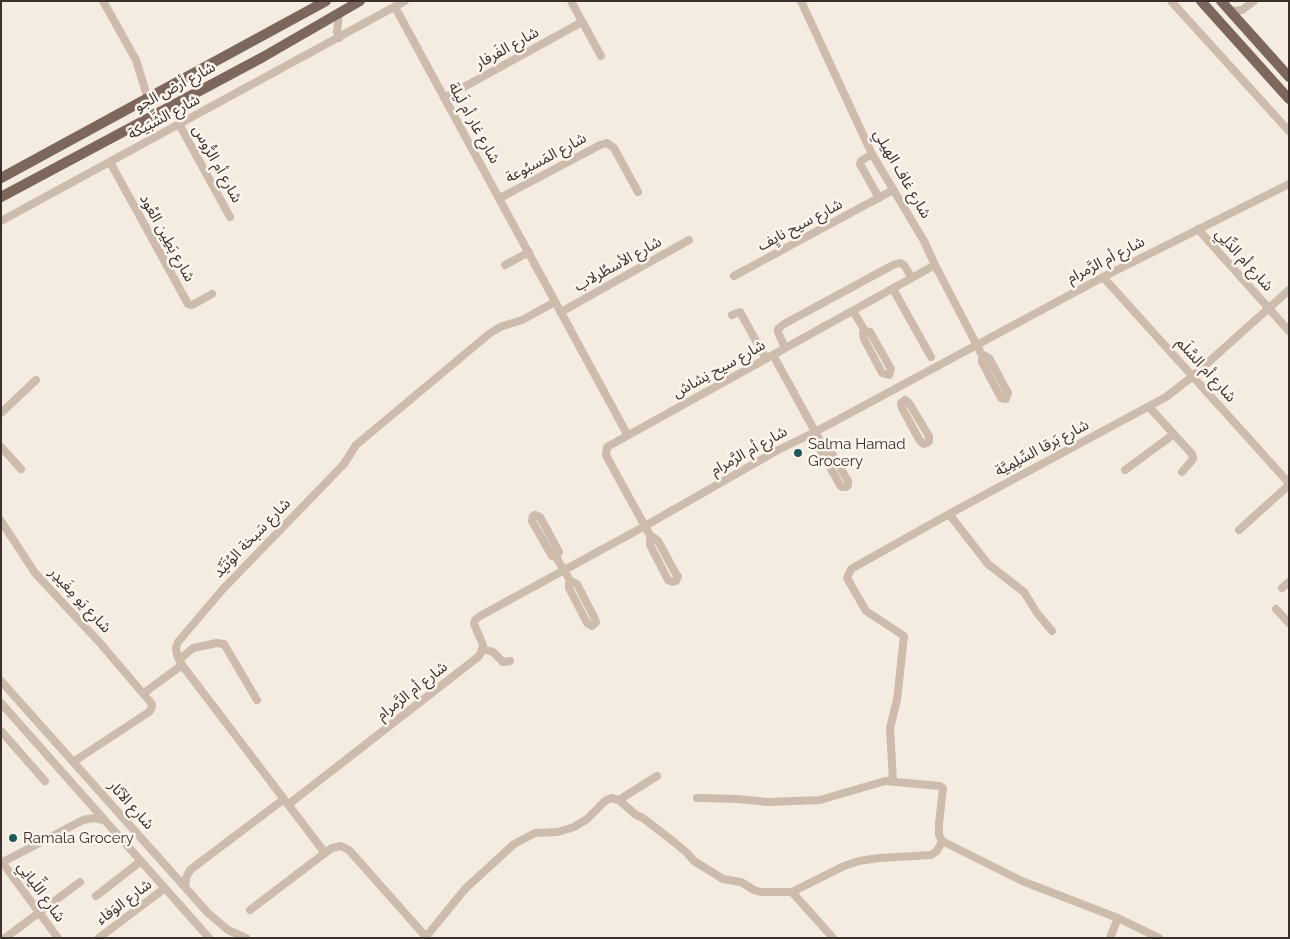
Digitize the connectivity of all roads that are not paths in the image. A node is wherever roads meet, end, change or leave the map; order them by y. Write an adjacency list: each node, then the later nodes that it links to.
1 (103, 1): 24 (street)
2 (326, 1): 19 (main road, شارع أرض الجو)
3 (360, 1): 14 (main road, شارع أرض الجو)
4 (406, 1): 11 (street, شارع الشِّبَيكة)
5 (571, 1): 15 (street)
6 (801, 1): 28 (street, شارع غاف الهيلي)
7 (1171, 1): 27 (street)
8 (1201, 1): 25 (main road)
9 (1220, 1): 13 (main road)
10 (1254, 1): 12 (street)
11 (395, 7): 18 (street, شارع الشِّبَيكة); 23 (street, شارع غار أم لَيلة)
12 (1246, 8): 13 (street); 17 (street)
13 (1230, 11): 17 (main road)
14 (339, 13): 16 (main road, شارع أرض الجو); 18 (street)
15 (582, 22): 20 (street); 23 (street, شارع الفَرفار)
16 (322, 24): 18 (street); 21 (main road, شارع أرض الجو)
17 (1242, 25): 22 (main road)
18 (338, 35): 26 (street, شارع الشِّبَيكة)
19 (254, 40): 21 (main road); 24 (main road, شارع أرض الجو)
20 (601, 56)
21 (263, 57): 34 (main road, شارع أرض الجو)
22 (1289, 77)
23 (444, 98): 35 (street, شارع غار أم لَيلة)
24 (148, 99): 30 (main road, شارع أرض الجو)
25 (1289, 100)
26 (179, 124): 29 (street, شارع الشِّبَيكة); 37 (street, شارع أم الرُّوس)
27 (1289, 131)
28 (872, 154): 32 (street, شارع غاف الهيلي); 36 (street)
29 (110, 162): 38 (street, شارع الشِّبَيكة); 49 (street, شارع بَطِين العُود)
30 (1, 178)
31 (1288, 185): 39 (street, شارع أم الرَّمرام)
32 (893, 190): 36 (street, شارع سيح نايِف); 43 (street, شارع غاف الهيلي)
33 (638, 192): 35 (street, شارع المَسبُوعة)
34 (1, 197)
35 (500, 198): 41 (street, شارع غار أم لَيلة)
36 (879, 198): 44 (street, شارع سيح نايِف)
37 (230, 217)
38 (1, 221)
39 (1198, 229): 45 (street, شارع أم الرَّمرام); 51 (street, شارع أم الدِّلِي)
40 (689, 240): 53 (street, شارع الأسطُرلاب)
41 (529, 252): 42 (street); 50 (street, شارع غار أم لَيلة)
42 (505, 266)
43 (935, 266): 46 (street, شارع سيح نِشاش); 58 (street, شارع غاف الهيلي)
44 (734, 276)
45 (1103, 276): 58 (street, شارع أم الرَّمرام); 64 (street, شارع أم السَّلَم)
46 (912, 278): 47 (street, شارع سيح نِشاش); 59 (street)
47 (893, 289): 52 (street, شارع سيح نِشاش); 61 (street)
48 (1289, 290): 51 (street, شارع بَرقا السِّلِمِيَّة)
49 (212, 294)
50 (555, 302): 53 (street, شارع غار أم لَيلة); 94 (street, شارع سَبخة الوُتَيِّد)
51 (1268, 308): 55 (street, شارع أم الدِّلِي); 64 (street, شارع بَرقا السِّلِمِيَّة)
52 (853, 311): 59 (street, شارع سيح نِشاش); 66 (street)
53 (561, 312): 71 (street, شارع غار أم لَيلة)
54 (732, 315): 56 (street)
55 (1289, 332)
56 (754, 338): 57 (street); 63 (street)
57 (746, 342)
58 (977, 344): 62 (street, شارع غاف الهيلي); 66 (street, شارع أم الرَّمرام)
59 (785, 348): 60 (street, شارع سيح نِشاش)
60 (773, 355): 63 (street, شارع سيح نِشاش); 70 (street)
61 (931, 356)
62 (984, 357): 62 (street, شارع غاف الهيلي)
63 (766, 359): 71 (street, شارع سيح نِشاش)
64 (1193, 376): 68 (street, شارع بَرقا السِّلِمِيَّة); 78 (street, شارع أم السَّلَم)
65 (36, 380): 69 (street)
66 (896, 388): 67 (street); 70 (street, شارع أم الرَّمرام)
67 (902, 402): 67 (street)
68 (1148, 407): 72 (street); 79 (street, شارع بَرقا السِّلِمِيَّة)
69 (1, 413)
70 (815, 432): 73 (street); 81 (street, شارع أم الرَّمرام)
71 (627, 434): 81 (street, شارع سيح نِشاش)
72 (1174, 434): 76 (street); 77 (street)
73 (822, 444): 73 (street)
74 (1, 447): 75 (street)
75 (21, 469)
76 (1125, 470)
77 (1182, 472)
78 (1289, 484): 82 (street)
79 (948, 514): 91 (street); 102 (street, شارع بَرقا السِّلِمِيَّة)
80 (1, 521): 96 (street, شارع يَو مِغَيدِر)
81 (645, 526): 83 (street, شارع سيح نِشاش); 85 (street, شارع أم الرَّمرام)
82 (1239, 530)
83 (652, 539): 83 (street, شارع سيح نِشاش)
84 (556, 557): 84 (street); 85 (street)
85 (564, 570): 86 (street); 92 (street, شارع أم الرَّمرام)
86 (571, 582): 86 (street)
87 (1289, 582): 88 (street)
88 (1282, 588)
89 (1276, 609): 90 (street)
90 (1289, 622)
91 (1052, 631)
92 (483, 649): 93 (street); 106 (street, شارع أم الرَّمرام)
93 (510, 661)
94 (181, 662): 96 (street); 97 (street); 106 (street)
95 (1, 682): 100 (street, شارع الآثار)
96 (144, 693): 100 (street)
97 (257, 700)
98 (1, 703): 107 (street, شارع الآثار)
99 (1, 731): 103 (street)
100 (74, 762): 115 (street, شارع الآثار)
101 (657, 776): 105 (street)
102 (893, 780): 104 (street); 110 (street)
103 (45, 781)
104 (697, 798)
105 (619, 800): 119 (street); 124 (street)
106 (286, 801): 111 (street); 114 (street, شارع أم الرَّمرام)
107 (88, 802): 108 (street); 109 (street, شارع الآثار)
108 (83, 820): 109 (street); 113 (street)
109 (104, 821): 112 (street, شارع الآثار)
110 (942, 840): 119 (street); 123 (street)
111 (325, 853): 121 (street); 124 (street)
112 (141, 861): 118 (street, شارع الآثار); 120 (street)
113 (2, 862): 122 (street, شارع اللِّيانِي)
114 (190, 870): 115 (street); 117 (street)
115 (172, 872): 117 (street, شارع الآثار)
116 (80, 882): 122 (street)
117 (185, 886): 129 (street, شارع الآثار)
118 (165, 888): 127 (street, شارع الوَفاء); 128 (street, شارع الآثار)
119 (792, 892): 130 (street)
120 (96, 896)
121 (250, 910)
122 (39, 912): 125 (street); 126 (street, شارع اللِّيانِي)
123 (1118, 918): 131 (street); 132 (street)
124 (426, 937)
125 (5, 938)
126 (58, 938)
127 (99, 938)
128 (209, 938)
129 (246, 938)
130 (833, 938)
131 (1110, 938)
132 (1159, 938)

